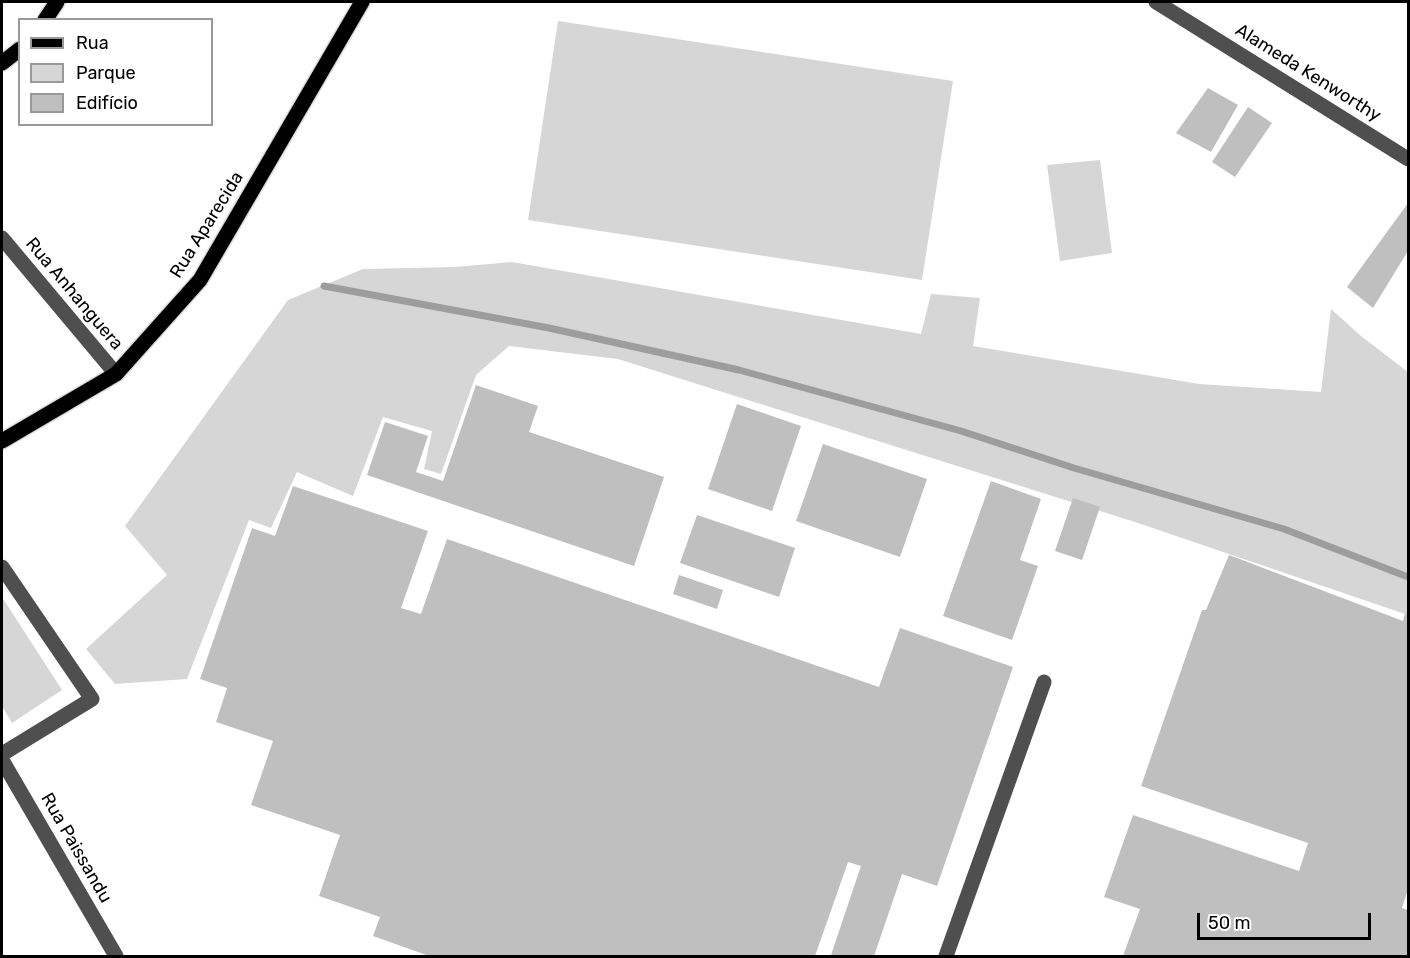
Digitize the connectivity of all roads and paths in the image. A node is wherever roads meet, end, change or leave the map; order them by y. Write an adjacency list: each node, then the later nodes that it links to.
1 (57, 2): 4 (main road)
2 (362, 2): 9 (main road, Rua Aparecida)
3 (1156, 2): 7 (street, Alameda Kenworthy)
4 (46, 18)
5 (18, 51): 6 (main road)
6 (2, 63)
7 (1406, 151)
8 (2, 238): 9 (street, Rua Anhanguera)
9 (116, 374): 10 (main road, Rua Aparecida)
10 (2, 441)
11 (2, 567): 13 (street)
12 (1044, 682): 16 (street)
13 (2, 754)
14 (2, 760): 15 (street, Rua Paissandu)
15 (116, 957)
16 (946, 957)

